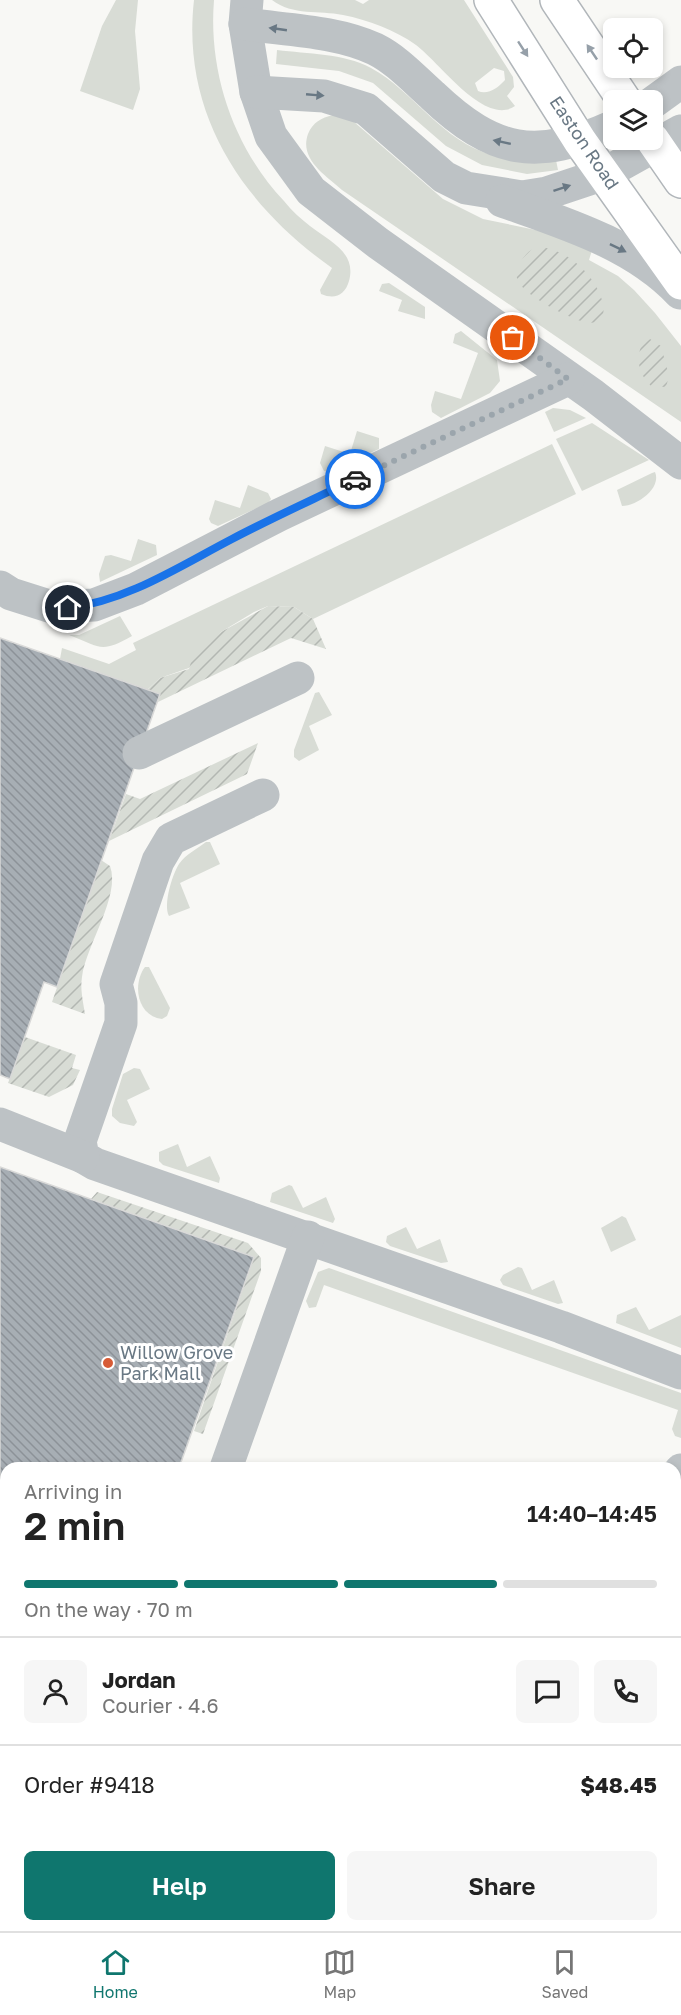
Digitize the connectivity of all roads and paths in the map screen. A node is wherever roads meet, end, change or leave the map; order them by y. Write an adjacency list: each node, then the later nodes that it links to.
1 (491, 0): 10 (main road, Easton Road, one-way to 10)
2 (557, 0): 5 (main road, one-way to 2)
3 (246, 12): 6 (street); 10 (street, one-way to 3)
4 (681, 82): 7 (street)
5 (617, 90)
6 (256, 92): 13 (street, one-way to 13); 16 (street)
7 (663, 95)
8 (603, 131): 10 (street)
9 (664, 138): 11 (street); 12 (main road)
10 (580, 141): 11 (main road, Easton Road)
11 (604, 174): 13 (street, one-way to 11); 14 (main road, Easton Road)
12 (681, 181)
13 (466, 188): 15 (street, one-way to 15)
14 (681, 283)
15 (681, 294)
16 (568, 379): 17 (street); 18 (street)
17 (681, 463)
18 (0, 587)
19 (298, 678): 20 (street)
20 (139, 753)
21 (262, 795): 23 (street)
22 (0, 1124): 23 (street)
23 (83, 1157): 24 (street)
24 (308, 1237): 25 (street); 26 (street)
25 (681, 1373)
26 (228, 1462)

